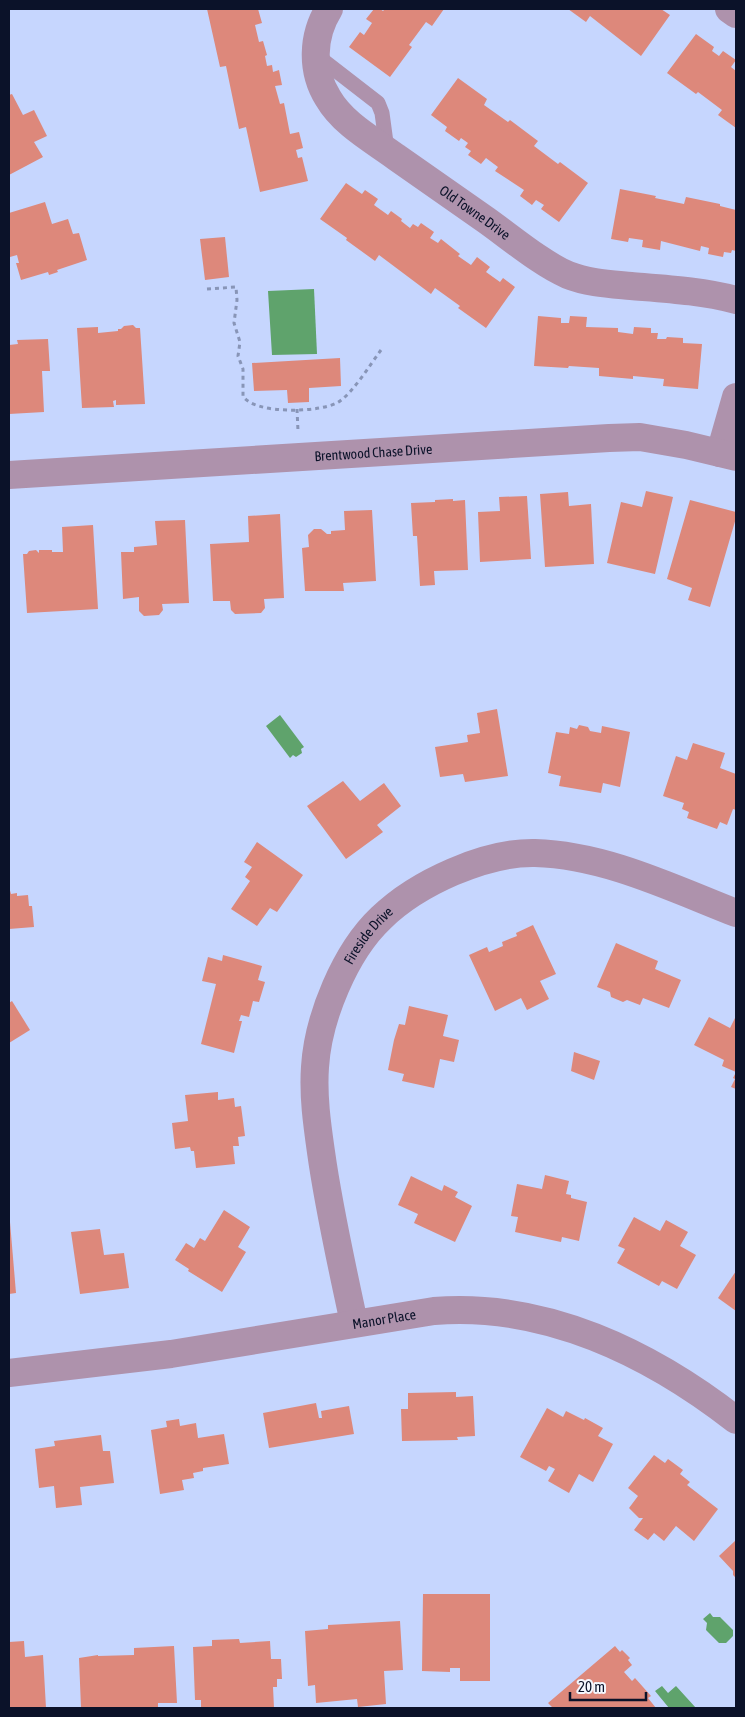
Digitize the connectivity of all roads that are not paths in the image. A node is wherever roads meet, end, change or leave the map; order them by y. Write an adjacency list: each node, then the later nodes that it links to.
1 (329, 9): 4 (street, Old Towne Drive)
2 (729, 9): 3 (street)
3 (736, 14)
4 (736, 300)
5 (736, 397): 6 (street)
6 (728, 455): 7 (street, Brentwood Chase Drive)
7 (9, 475)
8 (736, 913): 9 (street, Fireside Drive)
9 (354, 1323): 10 (street, Manor Place); 11 (street, Manor Place)
10 (9, 1373)
11 (736, 1420)

